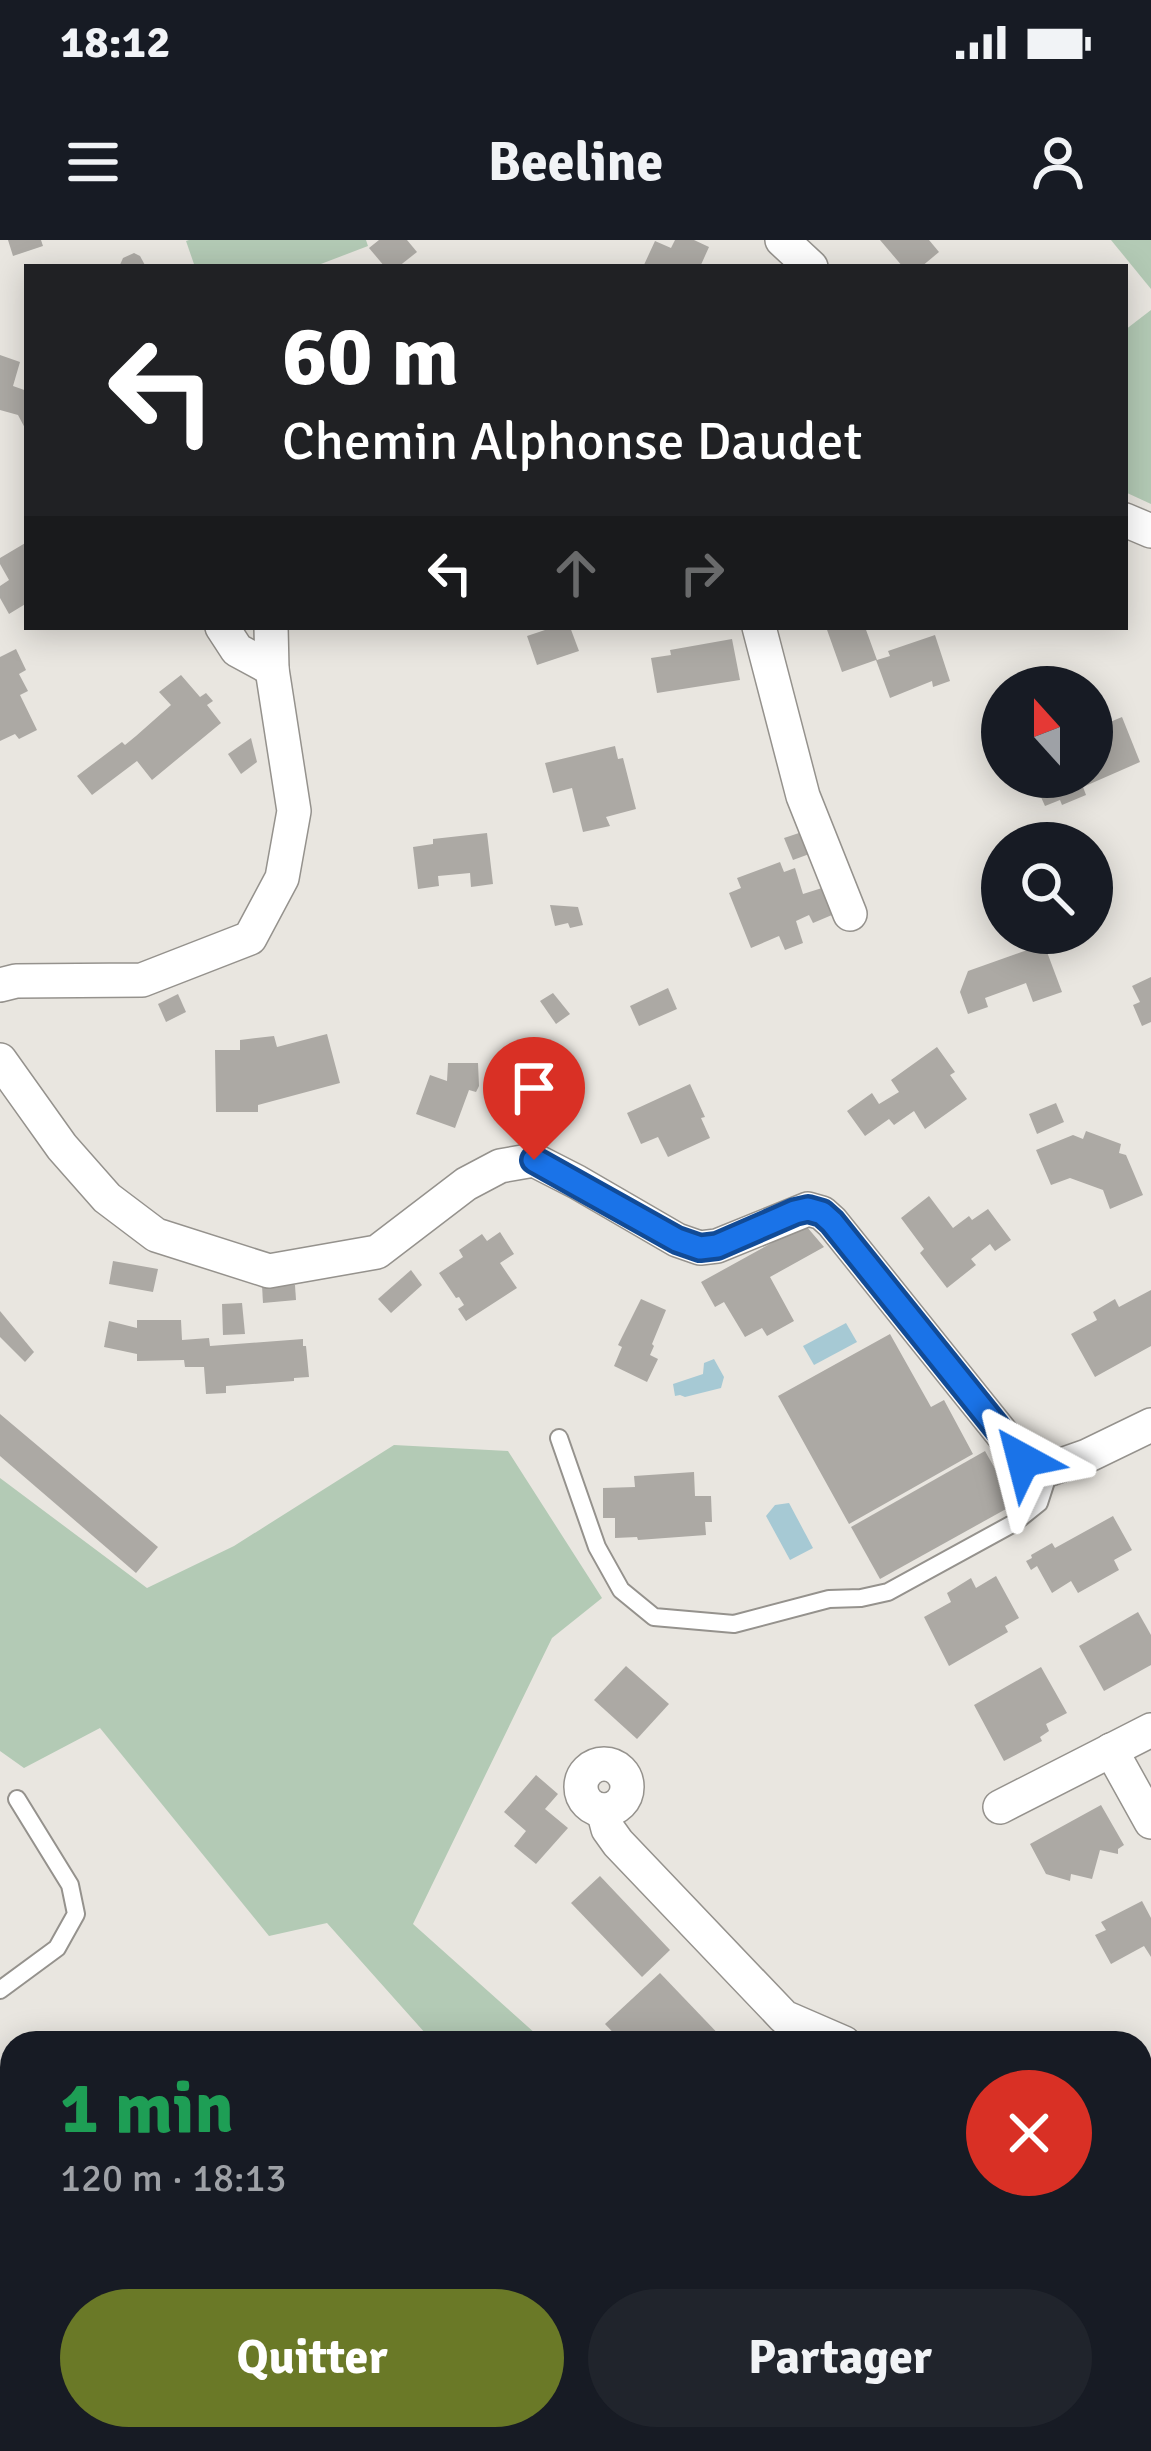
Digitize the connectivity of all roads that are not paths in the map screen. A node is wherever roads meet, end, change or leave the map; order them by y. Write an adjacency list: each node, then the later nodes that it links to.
1 (782, 240): 2 (street)
2 (808, 264)
3 (224, 630): 6 (street)
4 (271, 630): 6 (street)
5 (760, 630): 7 (street)
6 (272, 670): 8 (street)
7 (850, 914)
8 (0, 985)
9 (0, 1060): 12 (street)
10 (1151, 1425): 12 (street)
11 (559, 1438): 12 (lane)
12 (1050, 1469)
13 (1151, 1730): 14 (street)
14 (1112, 1750): 16 (street); 18 (street)
15 (17, 1799): 19 (lane)
16 (1000, 1807)
17 (602, 1810): 20 (street)
18 (1151, 1822)
19 (0, 1990)
20 (816, 2031)

